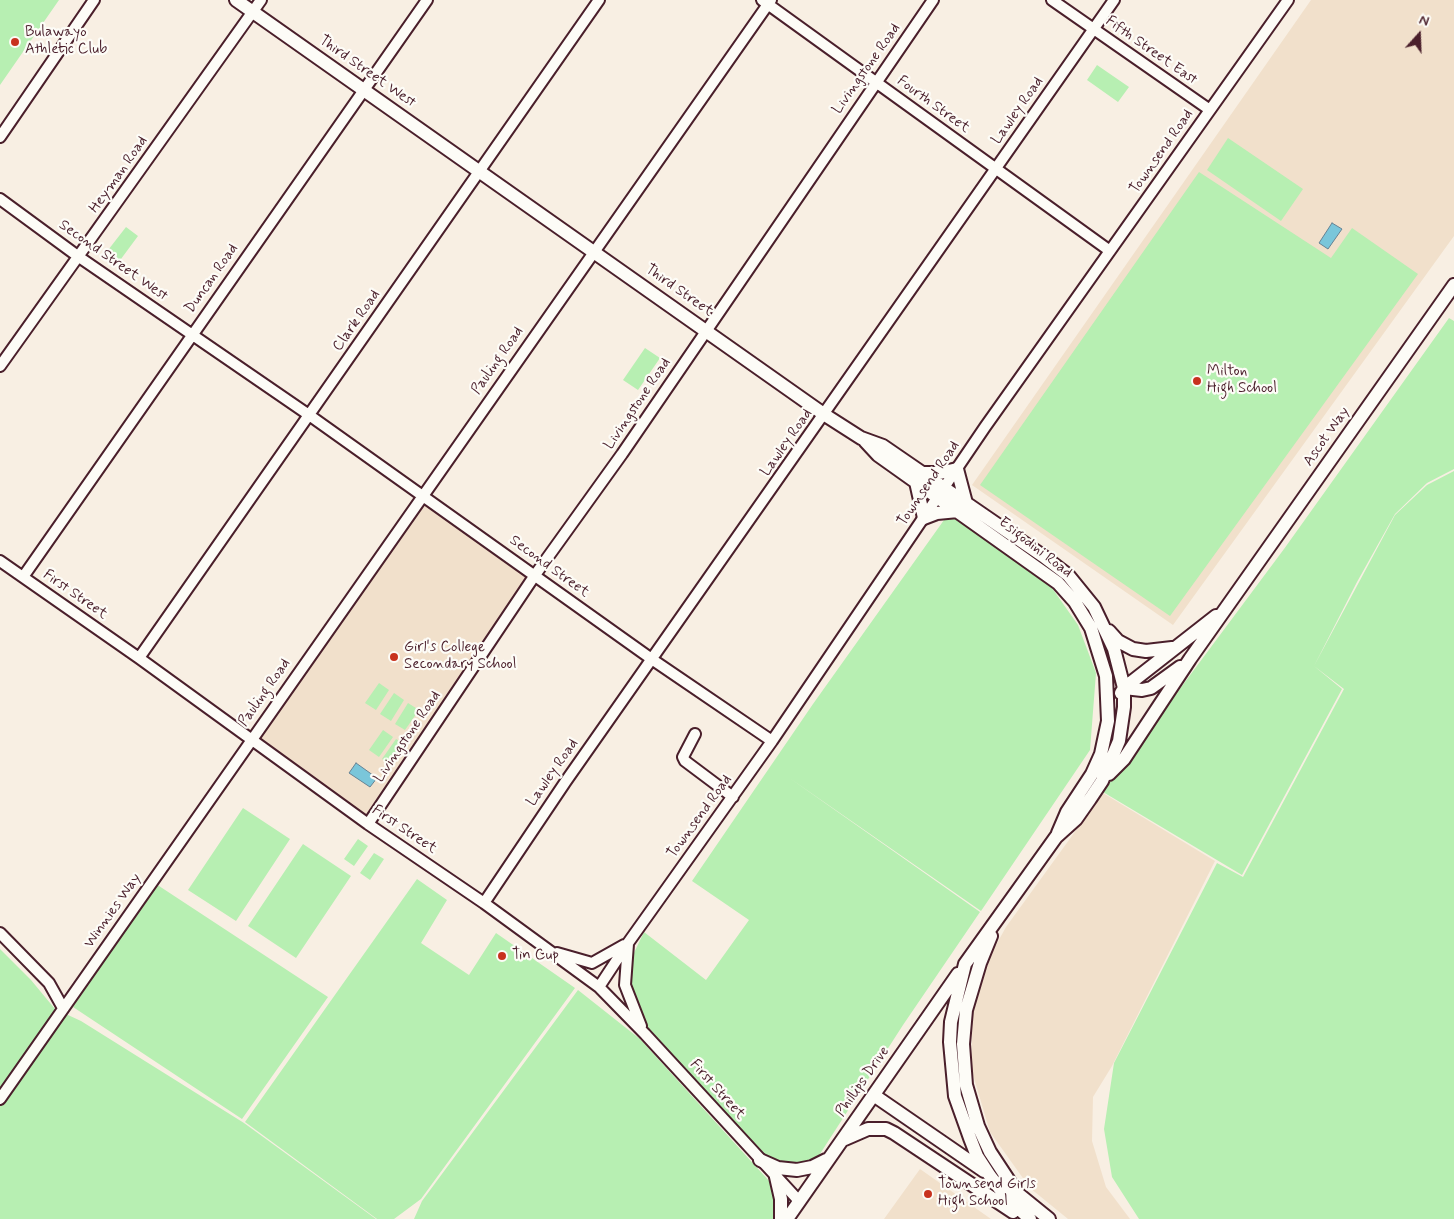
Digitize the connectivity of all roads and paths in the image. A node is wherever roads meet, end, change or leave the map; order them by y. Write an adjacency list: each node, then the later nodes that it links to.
1 (94, 0): 16 (street)
2 (236, 0): 11 (main road, Third Street West)
3 (261, 0): 11 (street, Heyman Road)
4 (427, 0): 14 (street, Duncan Road)
5 (599, 0): 17 (street, Clark Road)
6 (933, 0): 13 (street, Livingstone Road)
7 (1052, 0): 12 (street, Fifth Street East)
8 (1114, 0): 12 (street, Lawley Road)
9 (1288, 0): 15 (street, Townsend Road)
10 (767, 1): 13 (street, Fourth Street); 20 (street, Pauling Road)
11 (253, 12): 14 (main road, Third Street West); 22 (street, Heyman Road)
12 (1094, 30): 15 (street, Fifth Street East); 18 (street, Lawley Road)
13 (876, 82): 18 (street, Fourth Street); 24 (street, Livingstone Road)
14 (363, 90): 17 (main road, Third Street West); 25 (street, Duncan Road)
15 (1210, 110): 21 (street, Townsend Road)
16 (0, 137)
17 (479, 170): 20 (main road, Third Street); 27 (street, Clark Road)
18 (995, 170): 21 (street, Fourth Street); 28 (street, Lawley Road)
19 (0, 199): 22 (street, Second Street West)
20 (593, 250): 24 (main road, Third Street); 32 (street, Pauling Road)
21 (1110, 251): 29 (street, Townsend Road)
22 (79, 257): 25 (street, Second Street West); 26 (street, Heyman Road)
23 (1454, 285): 38 (main road, Ascot Way)
24 (706, 330): 28 (main road, Third Street); 36 (street, Livingstone Road)
25 (192, 334): 27 (street, Second Street West); 37 (street, Duncan Road)
26 (0, 366)
27 (309, 415): 32 (street, Second Street); 42 (street, Clark Road)
28 (824, 415): 30 (main road, Third Street); 44 (street, Lawley Road)
29 (957, 469): 30 (main road); 31 (street, Townsend Road); 33 (main road)
30 (919, 478): 31 (main road, Third Street); 34 (main road)
31 (941, 492): 33 (main road, Esigodini Road); 34 (street, Townsend Road)
32 (422, 496): 36 (street, Second Street); 47 (street, Pauling Road)
33 (962, 507): 34 (main road); 39 (main road, Esigodini Road); 40 (main road, Esigodini Road)
34 (924, 518): 48 (street, Townsend Road)
35 (0, 561): 37 (street, First Street)
36 (535, 575): 44 (street, Second Street); 52 (street, Livingstone Road)
37 (23, 576): 42 (street, First Street)
38 (1227, 607): 41 (main road); 43 (main road, Ascot Way)
39 (1104, 626): 41 (main road); 45 (main road, Esigodini Road)
40 (1090, 628): 45 (main road); 49 (main road, Esigodini Road)
41 (1176, 648): 45 (main road)
42 (139, 658): 47 (street, First Street)
43 (1190, 659): 45 (main road); 50 (main road, Ascot Way)
44 (653, 660): 48 (street, Second Street); 54 (street, Lawley Road)
45 (1124, 688): 49 (main road); 50 (main road, Esigodini Road)
46 (695, 734): 51 (street)
47 (250, 740): 52 (street, First Street); 61 (street, Winnies Way)
48 (772, 741): 51 (street, Townsend Road)
49 (1101, 754): 53 (main road, Esigodini Road)
50 (1102, 781): 53 (main road, Esigodini Road)
51 (733, 797): 57 (street, Townsend Road)
52 (368, 824): 54 (street, First Street)
53 (1056, 837): 55 (main road, Esigodini Road)
54 (484, 903): 58 (street, First Street)
55 (1000, 915): 59 (main road, Esigodini Road); 70 (main road, Esigodini Road)
56 (0, 933): 61 (street)
57 (628, 943): 58 (street); 60 (street, Townsend Road); 62 (street)
58 (547, 950): 60 (street, First Street)
59 (965, 964): 63 (main road, Phillips Drive); 68 (main road, Esigodini Road)
60 (599, 988): 62 (street, First Street)
61 (63, 1008): 64 (street, Winnies Way)
62 (645, 1034): 67 (street, First Street)
63 (875, 1096): 65 (main road, Phillips Drive); 68 (main road)
64 (0, 1099)
65 (843, 1139): 66 (main road, Phillips Drive); 74 (main road)
66 (828, 1159): 67 (main road); 71 (main road, Phillips Drive)
67 (760, 1160): 69 (street, First Street)
68 (990, 1176): 70 (main road); 75 (main road, Esigodini Road)
69 (776, 1177): 71 (street, First Street); 72 (main road)
70 (1017, 1194): 76 (main road, Esigodini Road)
71 (799, 1201): 73 (main road, Phillips Drive)
72 (781, 1219)
73 (787, 1219)
74 (1023, 1219)
75 (1030, 1219)
76 (1049, 1219)

